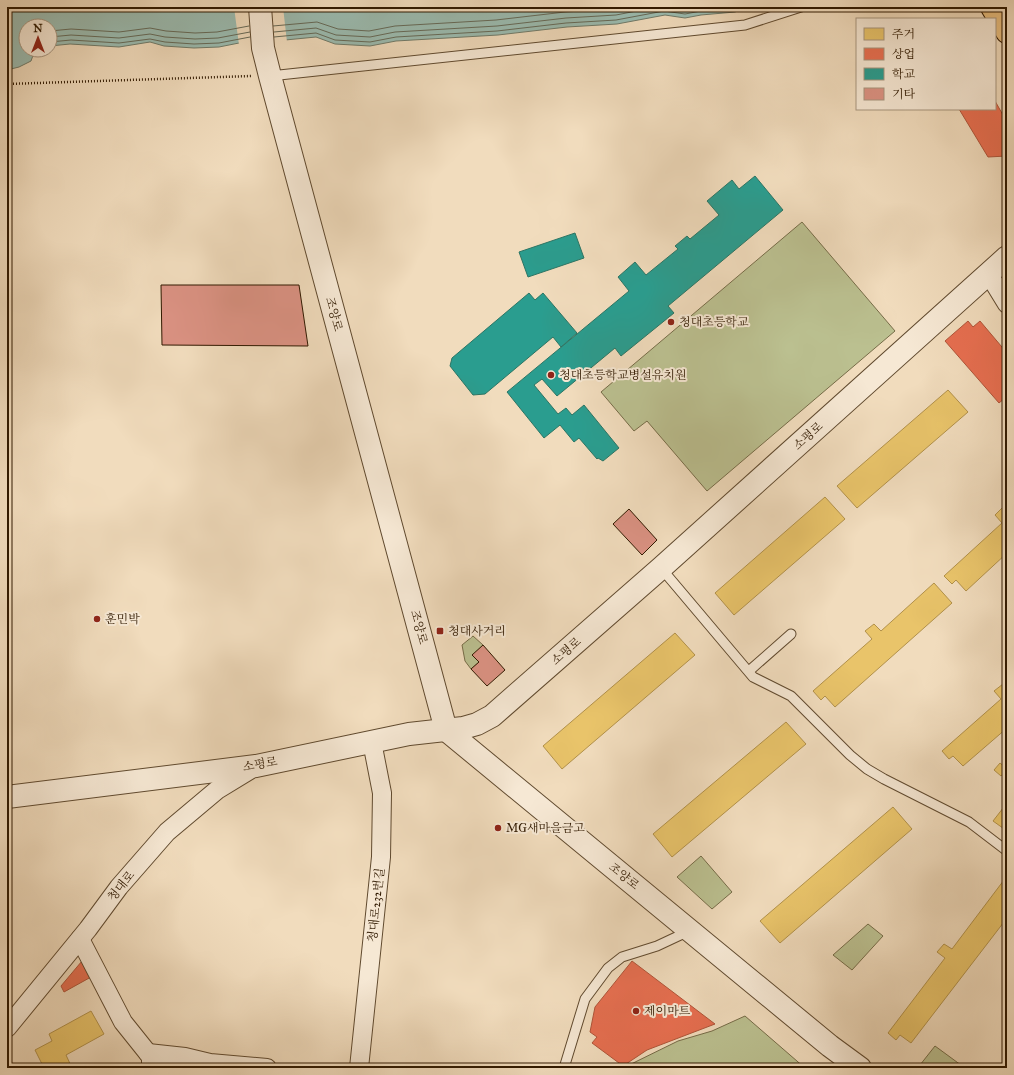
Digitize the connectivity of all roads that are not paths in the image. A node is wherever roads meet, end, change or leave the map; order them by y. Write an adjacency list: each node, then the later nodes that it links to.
1 (260, 7): 5 (street, 조양로)
2 (801, 7): 5 (lane)
3 (992, 7): 4 (main road)
4 (1007, 32)
5 (270, 76): 12 (street, 조양로)
6 (1007, 257): 7 (street, 소평로)
7 (988, 274): 8 (street); 9 (street, 소평로)
8 (1007, 304)
9 (661, 568): 11 (lane); 12 (street, 소평로)
10 (791, 634): 11 (lane)
11 (748, 671): 16 (lane)
12 (446, 730): 13 (street, 소평로); 17 (street, 조양로)
13 (372, 742): 14 (street, 소평로); 24 (street, 청대로232번길)
14 (256, 766): 15 (street, 소평로); 18 (street, 청대로)
15 (7, 797)
16 (1007, 851)
17 (690, 930): 22 (street, 조양로); 25 (lane)
18 (80, 939): 19 (street, 청대로); 20 (street)
19 (7, 1028)
20 (150, 1061): 21 (street)
21 (210, 1065): 23 (street)
22 (854, 1066)
23 (267, 1068)
24 (359, 1068)
25 (564, 1068)

